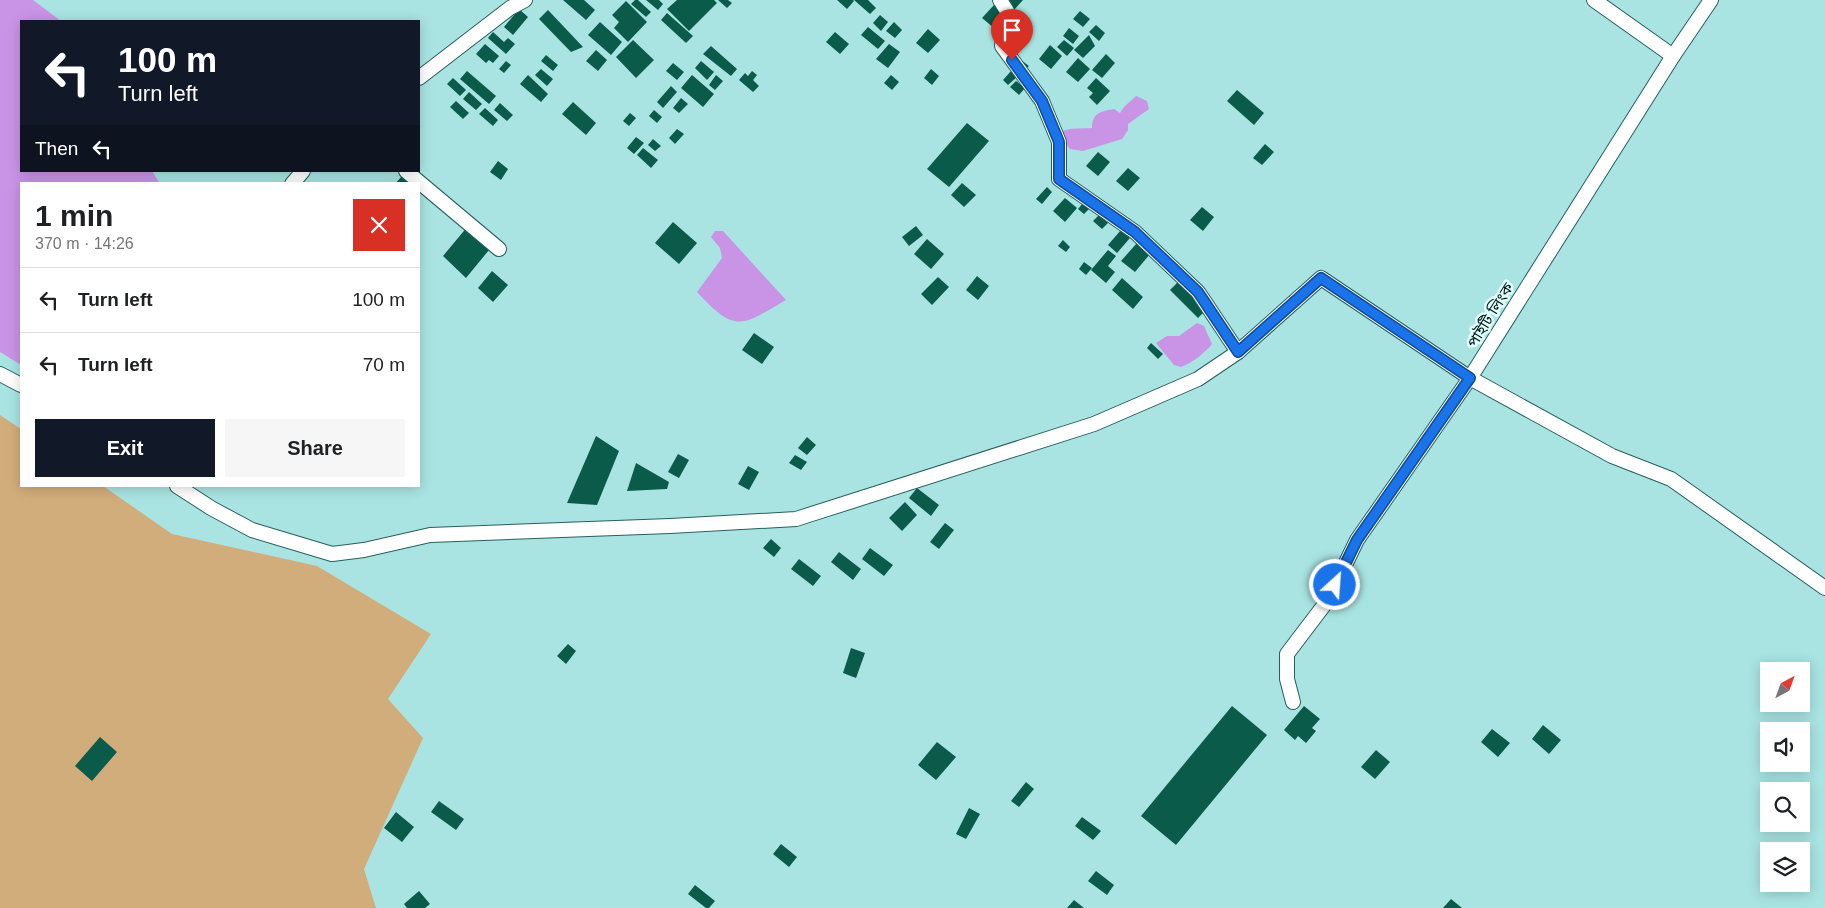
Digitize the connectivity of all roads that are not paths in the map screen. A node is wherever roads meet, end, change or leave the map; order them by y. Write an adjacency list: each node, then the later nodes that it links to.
1 (525, 0): 6 (street)
2 (1000, 0): 13 (street)
3 (1594, 0): 5 (street)
4 (1711, 0): 5 (street, পাইটি লিংক)
5 (1672, 56): 15 (street, পাইটি লিংক)
6 (420, 77)
7 (302, 172): 9 (street)
8 (407, 172): 10 (street)
9 (294, 182)
10 (419, 182)
11 (420, 183): 12 (street)
12 (499, 249)
13 (1238, 352): 15 (street); 17 (street)
14 (0, 374): 16 (street)
15 (1470, 378): 18 (street); 19 (street, পাইটি লিংক)
16 (20, 385)
17 (179, 487)
18 (1825, 588)
19 (1293, 702)

